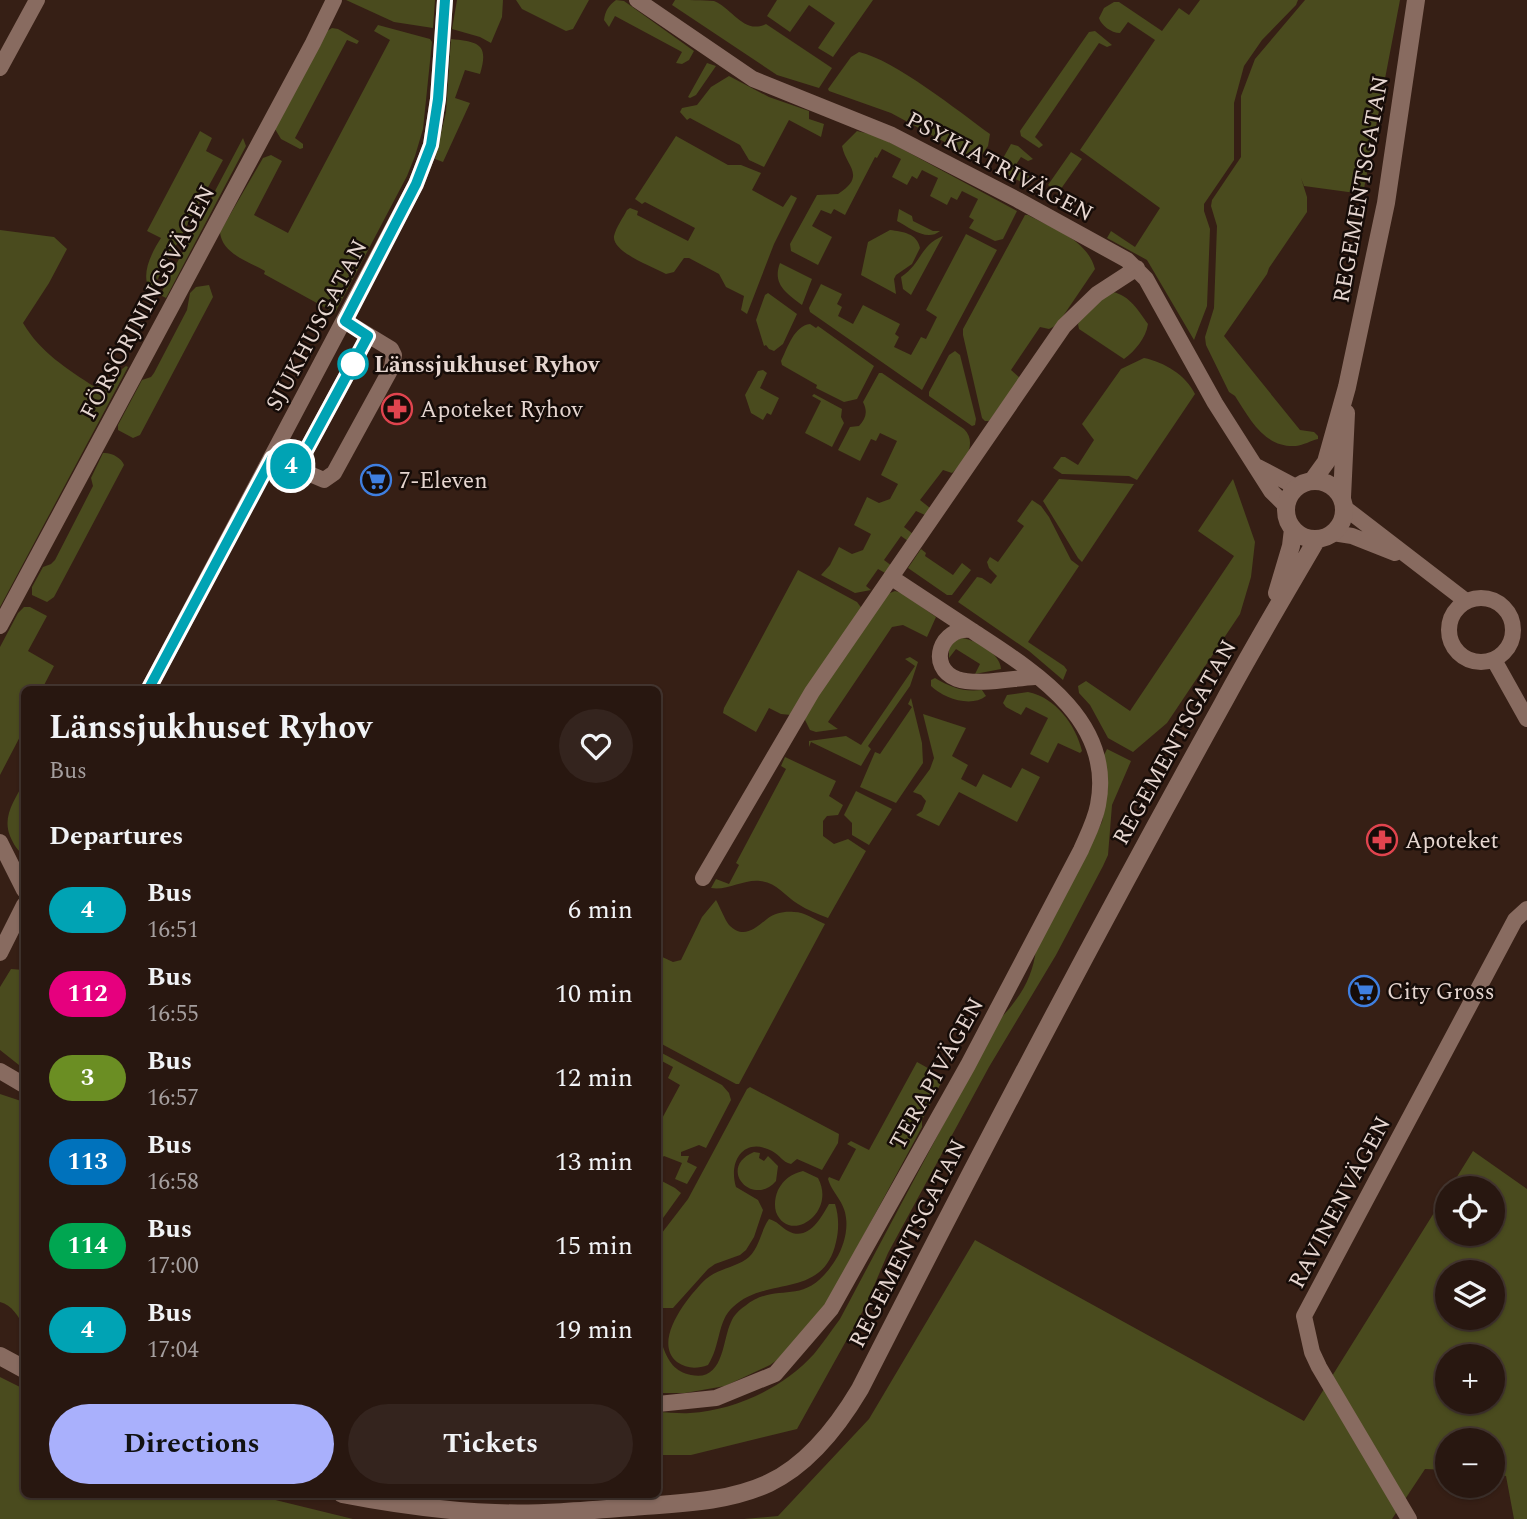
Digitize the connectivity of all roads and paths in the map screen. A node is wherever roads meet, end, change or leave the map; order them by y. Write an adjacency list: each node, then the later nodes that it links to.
1 (37, 0): 6 (street)
2 (334, 0): 24 (street, FÖRSÖRJNINGSVÄGEN)
3 (445, 0): 8 (street, SJUKHUSGATAN)
4 (637, 0): 7 (street, PSYKIATRIVÄGEN)
5 (1416, 0): 10 (street, REGEMENTSGATAN)
6 (0, 68)
7 (1138, 268): 12 (street, PSYKIATRIVÄGEN); 21 (street)
8 (345, 321): 9 (street); 11 (street, SJUKHUSGATAN)
9 (368, 336): 13 (street); 13 (street)
10 (1347, 387): 14 (street, REGEMENTSGATAN); 16 (street, REGEMENTSGATAN)
11 (272, 458): 13 (street); 29 (street, SJUKHUSGATAN)
12 (1255, 466): 15 (street); 17 (street, PSYKIATRIVÄGEN)
13 (296, 469)
14 (1313, 480): 15 (street); 16 (street)
15 (1296, 487): 17 (street)
16 (1343, 502): 19 (street); 20 (street)
17 (1286, 506): 18 (street)
18 (1293, 529): 19 (street); 23 (street, REGEMENTSGATAN)
19 (1325, 536): 20 (street); 23 (street, REGEMENTSGATAN)
20 (1416, 563): 22 (street)
21 (892, 578): 26 (street, TERAPIVÄGEN); 32 (street)
22 (1466, 601): 25 (street); 27 (street)
23 (1266, 625): 42 (street, REGEMENTSGATAN)
24 (0, 626)
25 (1520, 626): 27 (street)
26 (971, 630): 28 (street, TERAPIVÄGEN); 28 (street)
27 (1493, 660): 30 (street)
28 (1035, 677): 41 (street, TERAPIVÄGEN)
29 (150, 686)
30 (1527, 719)
31 (0, 842): 33 (street)
32 (703, 878)
33 (21, 884)
34 (1527, 909): 43 (street, RAVINENVÄGEN)
35 (21, 911): 36 (street)
36 (0, 953)
37 (0, 1072): 38 (street)
38 (21, 1083)
39 (0, 1356): 40 (street)
40 (21, 1367)
41 (661, 1404)
42 (364, 1498)
43 (1409, 1519)

